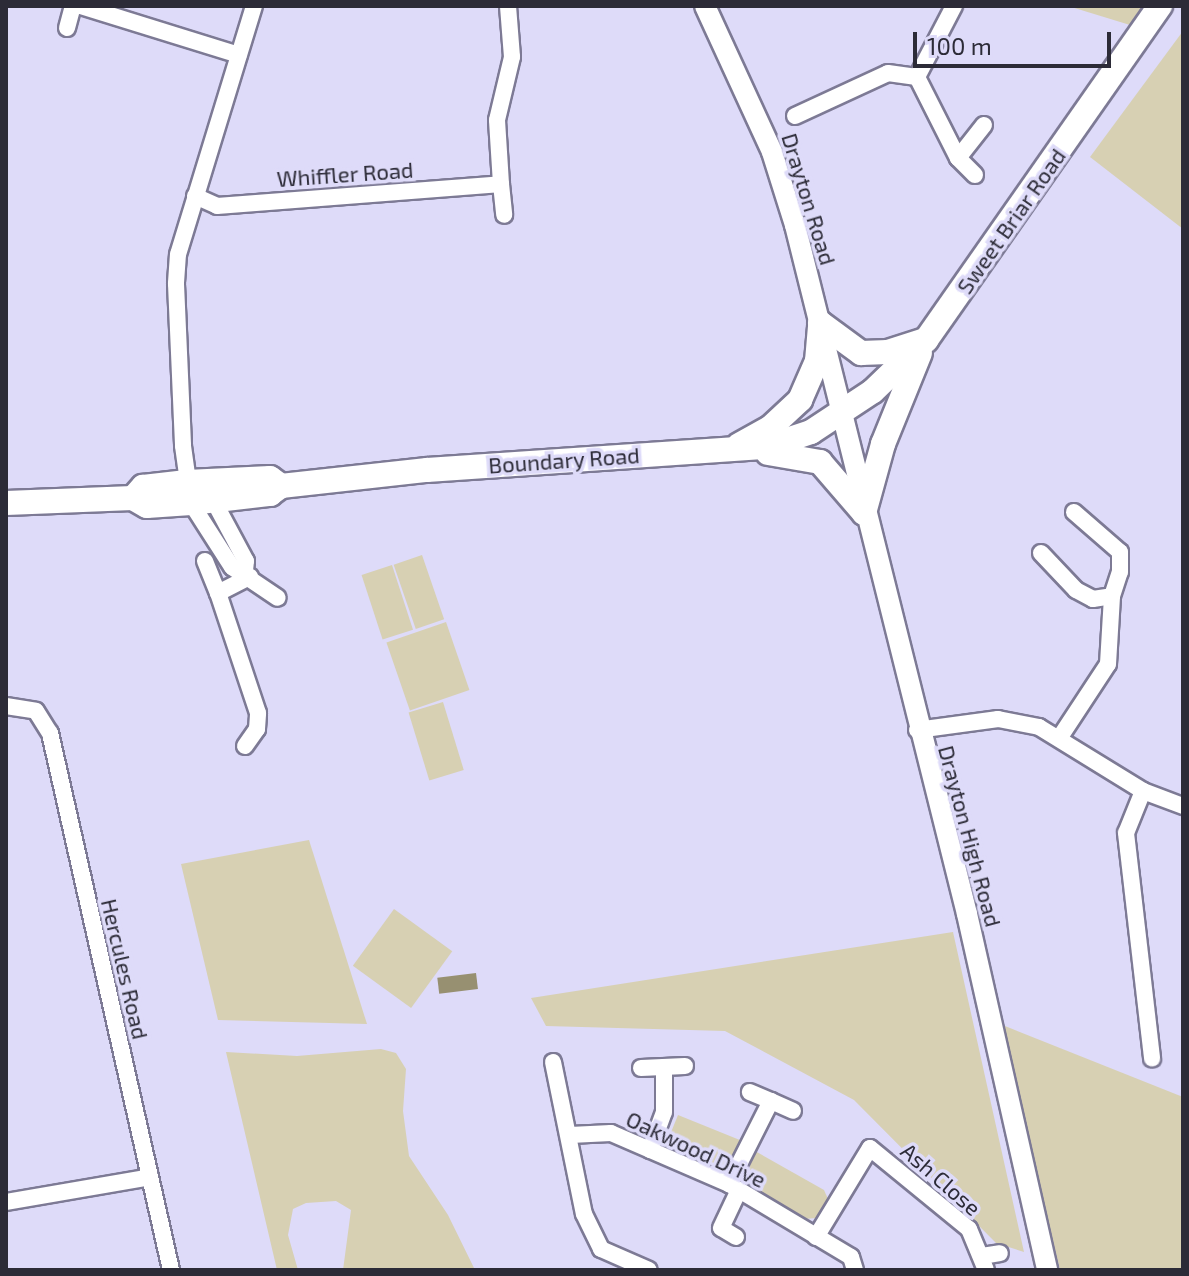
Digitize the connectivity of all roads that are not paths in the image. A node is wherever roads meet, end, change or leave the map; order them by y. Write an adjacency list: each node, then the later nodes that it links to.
1 (73, 6): 8 (street)
2 (81, 6): 9 (street)
3 (254, 6): 9 (street)
4 (508, 6): 15 (street)
5 (705, 6): 18 (main road, Drayton Road)
6 (954, 6): 10 (street)
7 (1160, 6): 19 (highway, Sweet Briar Road)
8 (67, 28)
9 (239, 55): 16 (street)
10 (917, 77): 11 (street); 13 (street)
11 (795, 116)
12 (984, 125): 13 (street)
13 (958, 158): 14 (street)
14 (975, 175)
15 (501, 184): 16 (street, Whiffler Road); 17 (street)
16 (195, 196): 22 (street)
17 (504, 215)
18 (820, 323): 19 (highway); 20 (main road, Drayton Road); 21 (highway)
19 (926, 340): 20 (highway, Sweet Briar Road); 25 (highway)
20 (840, 415): 21 (highway, Boundary Road); 25 (main road, Drayton High Road)
21 (732, 449): 22 (highway, Boundary Road); 25 (highway)
22 (198, 492): 23 (highway, Boundary Road); 28 (street)
23 (6, 503)
24 (1074, 512): 30 (street)
25 (864, 513): 33 (main road, Drayton High Road)
26 (1041, 553): 30 (street)
27 (205, 561): 29 (street)
28 (247, 574): 29 (street); 31 (street)
29 (218, 593): 35 (street)
30 (1112, 596): 34 (street)
31 (278, 598)
32 (6, 706): 48 (street, Hercules Road)
33 (917, 730): 34 (street); 59 (main road, Drayton High Road)
34 (1060, 737): 36 (street)
35 (245, 746)
36 (1143, 791): 37 (street); 38 (street)
37 (1183, 806)
38 (1152, 1059)
39 (553, 1062): 46 (street)
40 (685, 1066): 41 (street)
41 (664, 1067): 42 (street); 47 (street)
42 (641, 1068)
43 (750, 1092): 44 (street)
44 (771, 1101): 45 (street); 49 (street)
45 (793, 1111)
46 (570, 1135): 47 (street, Oakwood Drive); 55 (street)
47 (650, 1150): 49 (street, Oakwood Drive)
48 (150, 1177): 50 (street); 56 (street, Hercules Road)
49 (734, 1187): 51 (street); 52 (street, Oakwood Drive)
50 (6, 1202)
51 (736, 1237)
52 (816, 1237): 54 (street, Ash Close); 58 (street, Oakwood Drive)
53 (1000, 1253): 54 (street, Ash Close)
54 (984, 1263)
55 (625, 1265): 57 (street)
56 (171, 1270)
57 (649, 1270)
58 (855, 1270)
59 (1047, 1270)

